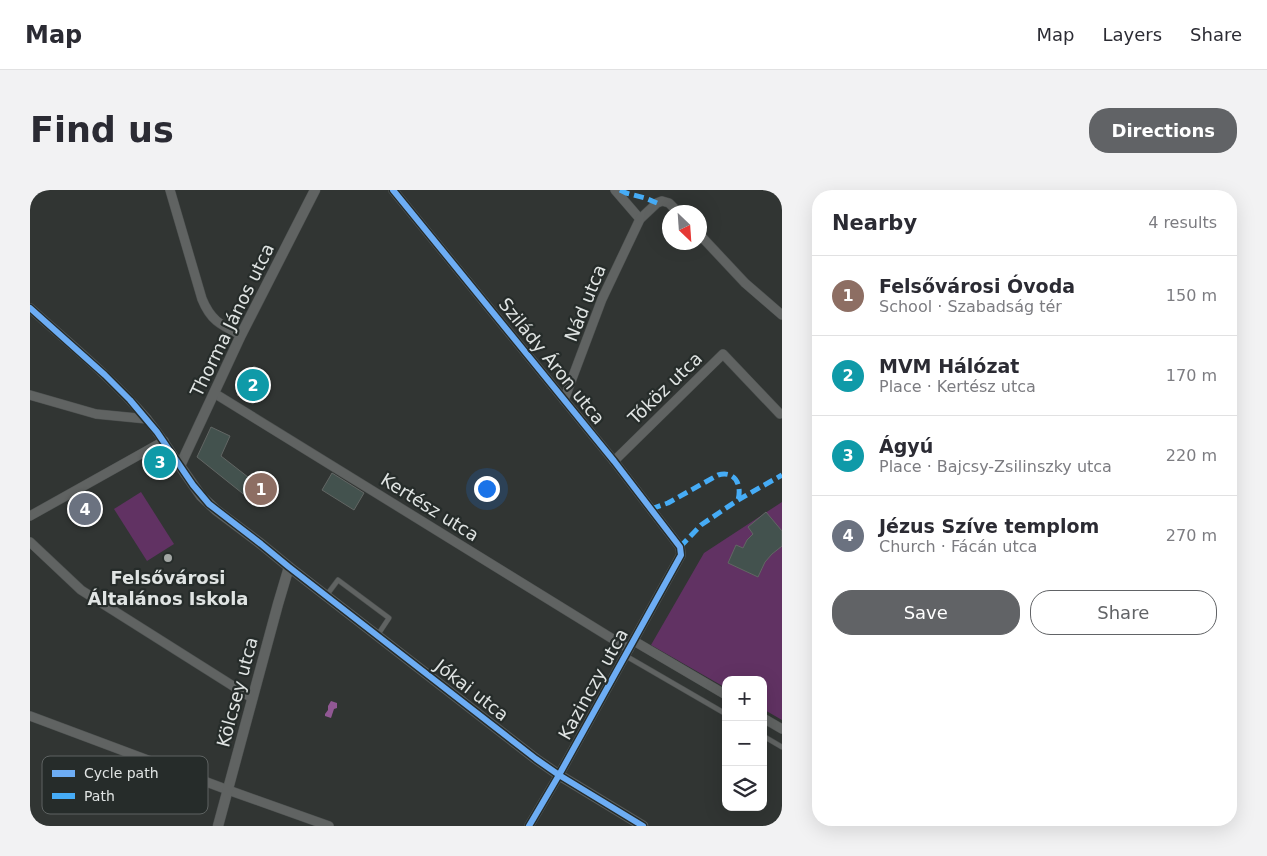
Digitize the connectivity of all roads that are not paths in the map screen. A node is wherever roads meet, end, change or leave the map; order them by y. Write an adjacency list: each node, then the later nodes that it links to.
1 (170, 190): 10 (street)
2 (315, 190): 10 (street, Thorma János utca)
3 (393, 190): 13 (street, Szilády Áron utca)
4 (615, 190): 6 (street)
5 (671, 205): 6 (street)
6 (640, 220): 13 (street, Nád utca)
7 (707, 242): 9 (street)
8 (30, 308): 15 (street)
9 (782, 315)
10 (241, 335): 11 (street, Thorma János utca)
11 (214, 392): 18 (street, Thorma János utca); 25 (street, Kertész utca)
12 (30, 395): 15 (street)
13 (564, 400): 17 (street, Szilády Áron utca)
14 (780, 414): 17 (street, Tóköz utca)
15 (146, 419): 16 (street)
16 (164, 442): 18 (street); 19 (street)
17 (614, 460): 21 (street, Szilády Áron utca)
18 (180, 466): 22 (street, Jókai utca)
19 (30, 516)
20 (30, 542): 27 (street)
21 (681, 555): 25 (street, Kazinczy utca)
22 (290, 567): 23 (street, Jókai utca); 27 (street, Kölcsey utca)
23 (326, 596): 24 (street, Jókai utca); 24 (lane)
24 (377, 636): 35 (street, Jókai utca)
25 (629, 648): 26 (street, Kertész utca); 28 (lane); 35 (street, Kazinczy utca)
26 (722, 693)
27 (252, 698): 37 (street, Kölcsey utca)
28 (722, 711)
29 (30, 716): 34 (street)
30 (767, 720): 31 (street)
31 (782, 729)
32 (767, 738): 33 (lane)
33 (782, 747)
34 (137, 756)
35 (559, 775): 40 (street, Kazinczy utca); 41 (street, Jókai utca)
36 (208, 783): 37 (street)
37 (228, 790): 38 (street, Kölcsey utca); 39 (street)
38 (218, 826)
39 (329, 826)
40 (529, 826)
41 (643, 826)

